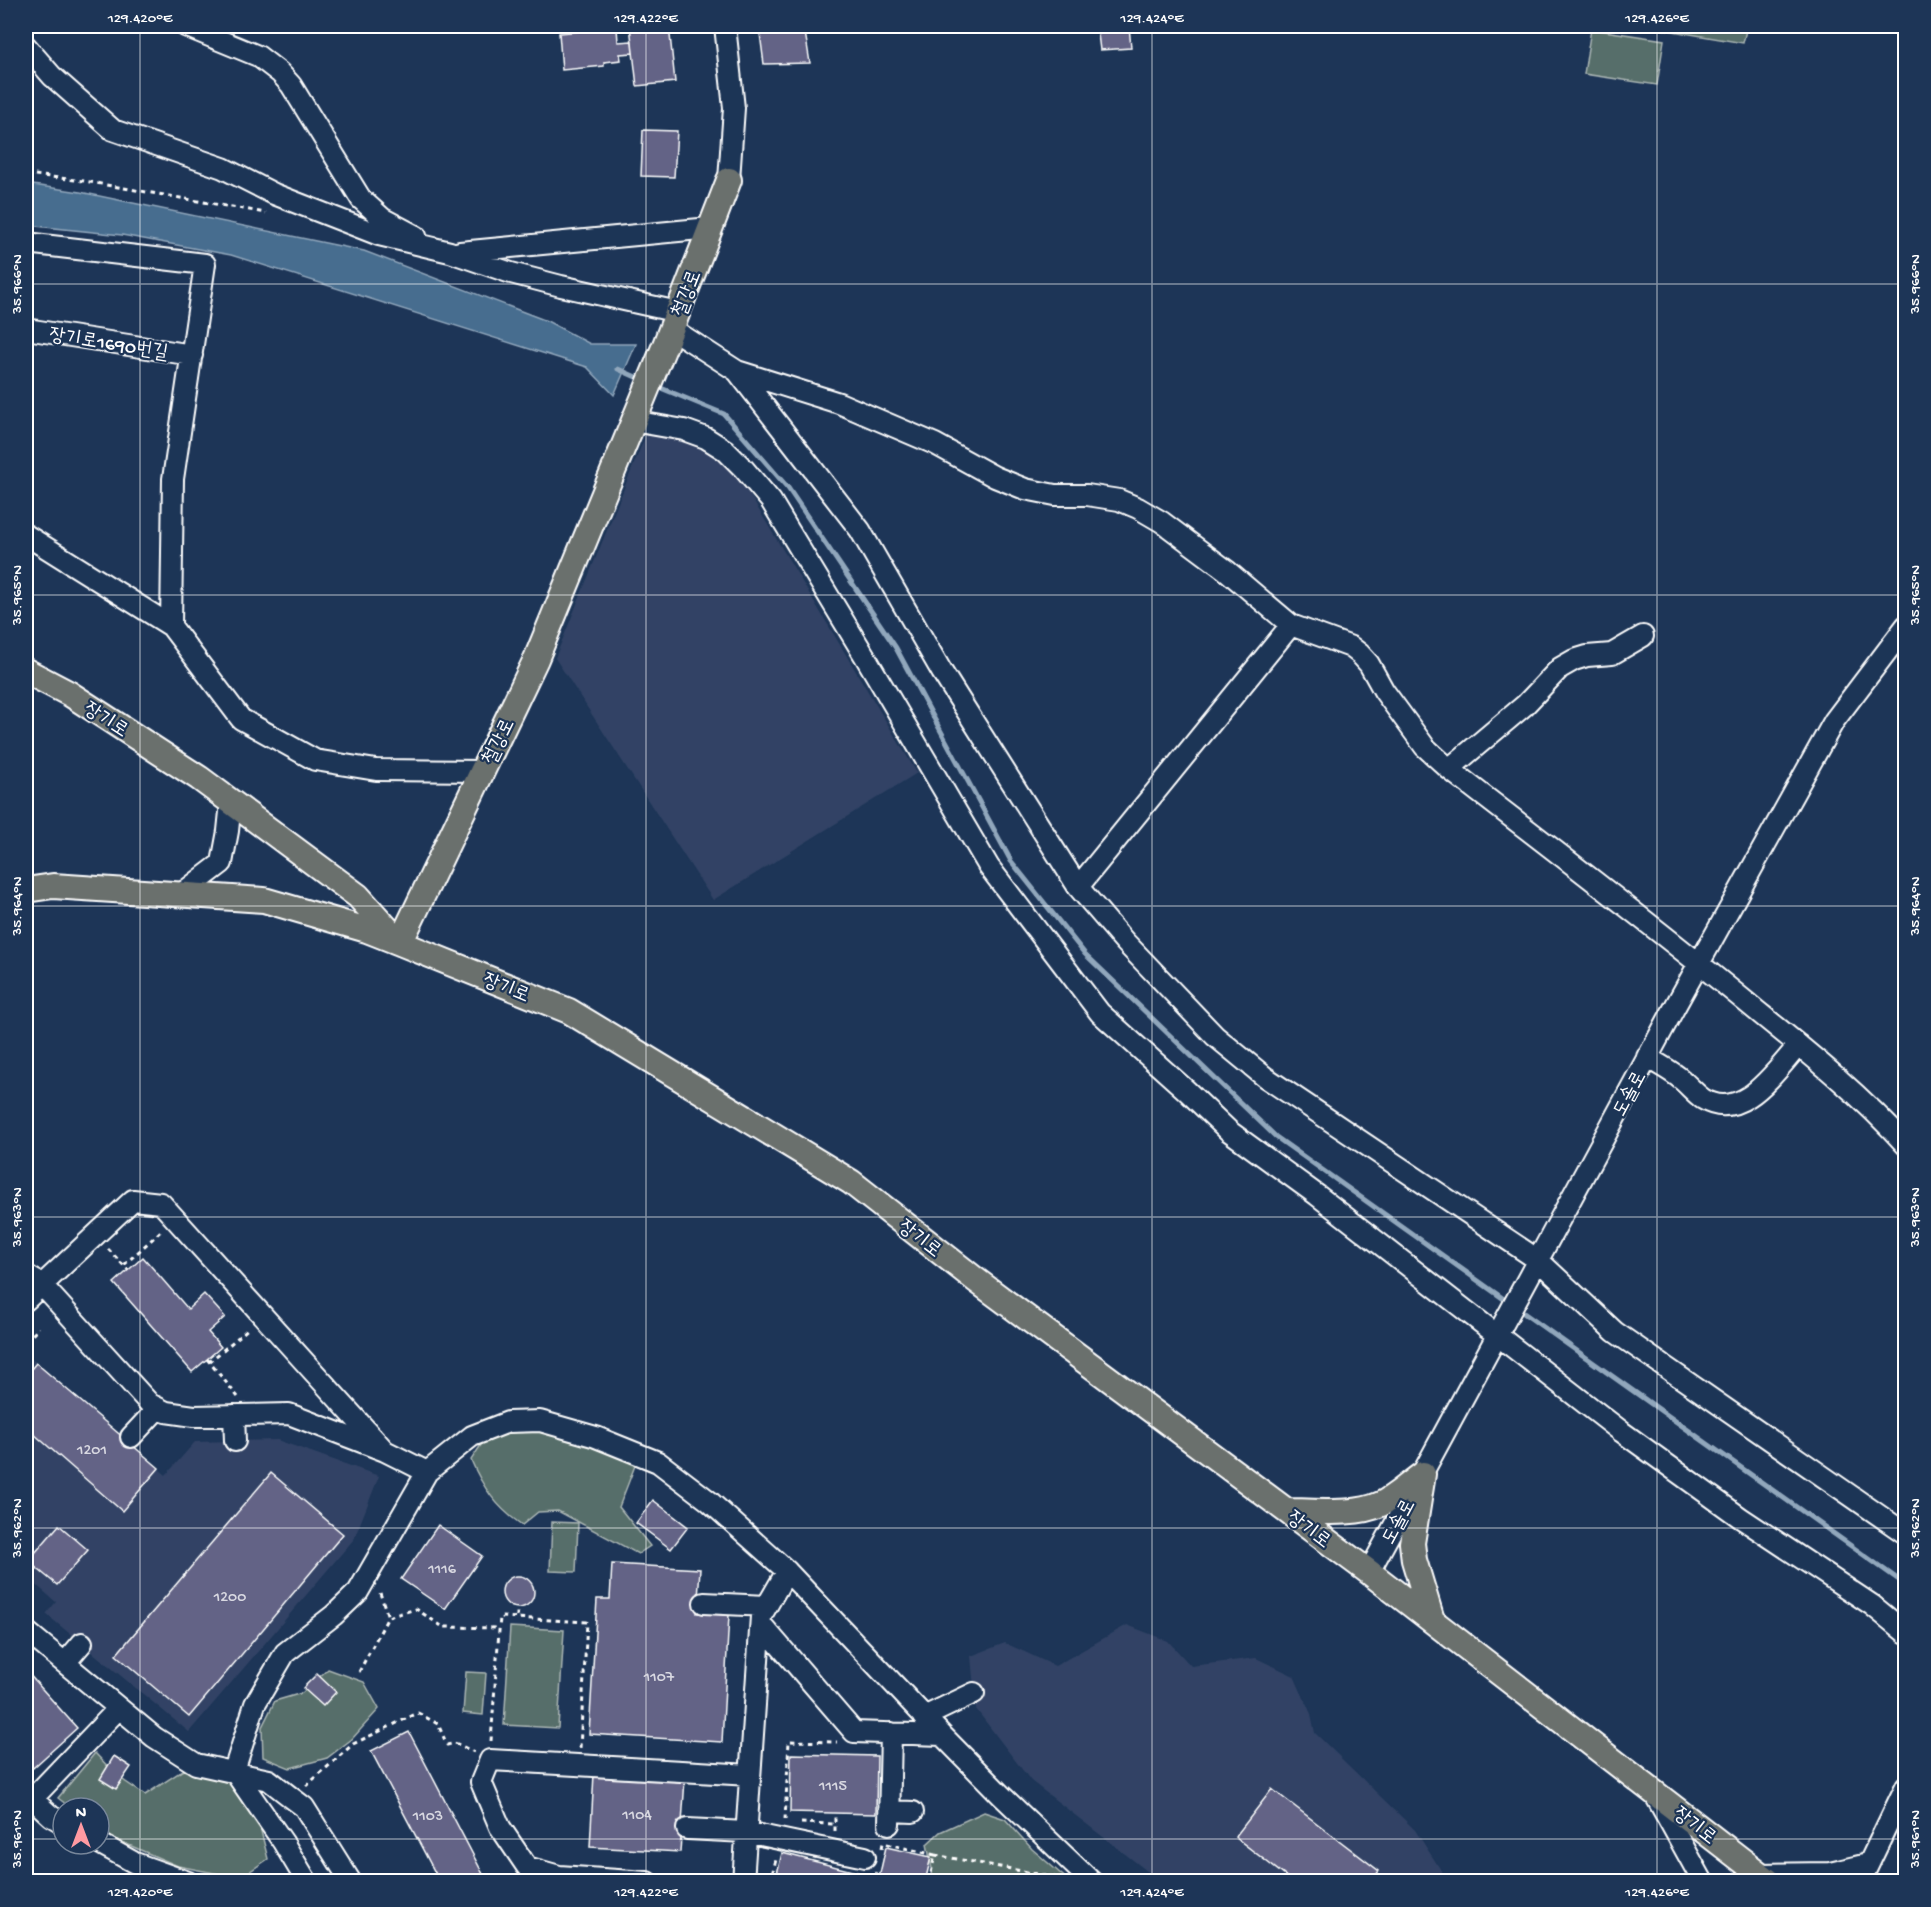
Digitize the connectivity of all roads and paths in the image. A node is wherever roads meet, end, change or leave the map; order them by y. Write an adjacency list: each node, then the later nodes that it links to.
1 (185, 26): 9 (street)
2 (725, 26): 5 (street)
3 (26, 45): 9 (street)
4 (26, 174): 6 (path)
5 (729, 180): 7 (main road, 철강로)
6 (275, 215)
7 (710, 228): 9 (street); 11 (main road, 철강로)
8 (26, 243): 12 (street)
9 (450, 252): 11 (street)
10 (26, 329): 12 (street, 장기로1690번길)
11 (672, 329): 13 (street); 14 (main road, 철강로)
12 (192, 355): 17 (street)
13 (736, 371): 16 (street); 24 (street)
14 (635, 417): 22 (main road, 철강로); 41 (street)
15 (26, 534): 17 (street)
16 (1291, 625): 21 (street); 24 (street)
17 (171, 626): 22 (street)
18 (1905, 626): 28 (street, 도솔로)
19 (1642, 636): 21 (street)
20 (26, 671): 23 (main road, 장기로)
21 (1449, 769): 28 (street)
22 (483, 771): 27 (main road, 철강로)
23 (231, 802): 26 (street); 27 (main road, 장기로)
24 (1078, 887): 35 (street)
25 (26, 890): 26 (main road)
26 (180, 895): 27 (main road)
27 (400, 943): 51 (main road, 장기로)
28 (1699, 963): 29 (street); 30 (street, 도솔로)
29 (1799, 1045): 30 (street); 31 (street)
30 (1647, 1057): 35 (street, 도솔로)
31 (1905, 1145)
32 (174, 1219): 33 (street); 34 (path); 39 (street)
33 (94, 1235): 34 (path); 37 (street)
34 (123, 1265): 36 (path)
35 (1534, 1267): 41 (street, 도솔로); 52 (street)
36 (128, 1270)
37 (33, 1280): 38 (street); 44 (street)
38 (26, 1300)
39 (263, 1317): 43 (path); 48 (street)
40 (39, 1328): 42 (path)
41 (1499, 1330): 50 (street, 도솔로); 62 (street)
42 (26, 1341)
43 (209, 1362)
44 (158, 1408): 45 (street); 46 (street)
45 (234, 1415): 47 (street); 48 (street)
46 (131, 1437)
47 (236, 1442)
48 (385, 1451): 49 (street)
49 (427, 1472): 53 (street); 74 (street)
50 (1423, 1474): 51 (main road); 54 (street, 도솔로); 59 (main road)
51 (1288, 1511): 54 (main road, 장기로)
52 (1905, 1534)
53 (787, 1570): 57 (street); 68 (street)
54 (1370, 1572): 59 (main road, 장기로)
55 (704, 1603): 57 (street)
56 (517, 1607): 58 (path)
57 (764, 1615): 69 (street); 75 (street)
58 (517, 1618): 60 (path); 73 (path)
59 (1432, 1620): 77 (main road, 장기로)
60 (499, 1628): 65 (path); 72 (path)
61 (26, 1631): 64 (street)
62 (1905, 1633)
63 (82, 1643): 64 (street)
64 (65, 1663): 67 (street)
65 (359, 1672)
66 (974, 1693): 68 (street)
67 (119, 1708): 74 (street); 78 (street)
68 (924, 1717): 70 (street)
69 (891, 1733): 70 (street); 80 (street)
70 (942, 1735): 89 (street)
71 (812, 1741): 83 (path)
72 (490, 1760): 73 (street); 79 (path); 94 (street)
73 (579, 1765): 75 (street)
74 (234, 1771): 79 (street); 92 (street)
75 (750, 1775): 84 (street)
76 (1905, 1786): 88 (street)
77 (1652, 1790): 90 (main road, 장기로); 99 (street)
78 (29, 1796): 81 (street)
79 (292, 1797): 93 (street)
80 (913, 1812)
81 (51, 1816)
82 (687, 1829): 84 (street)
83 (783, 1831): 84 (street); 87 (street); 96 (path)
84 (746, 1832): 95 (street)
85 (111, 1850): 91 (street)
86 (935, 1855): 87 (path); 89 (path); 98 (path)
87 (875, 1857): 97 (path)
88 (1864, 1873): 90 (street)
89 (1087, 1877)
90 (1765, 1878)
91 (188, 1881)
92 (307, 1881)
93 (351, 1881)
94 (647, 1881)
95 (743, 1881)
96 (770, 1881)
97 (874, 1881)
98 (929, 1881)
99 (1703, 1881)

